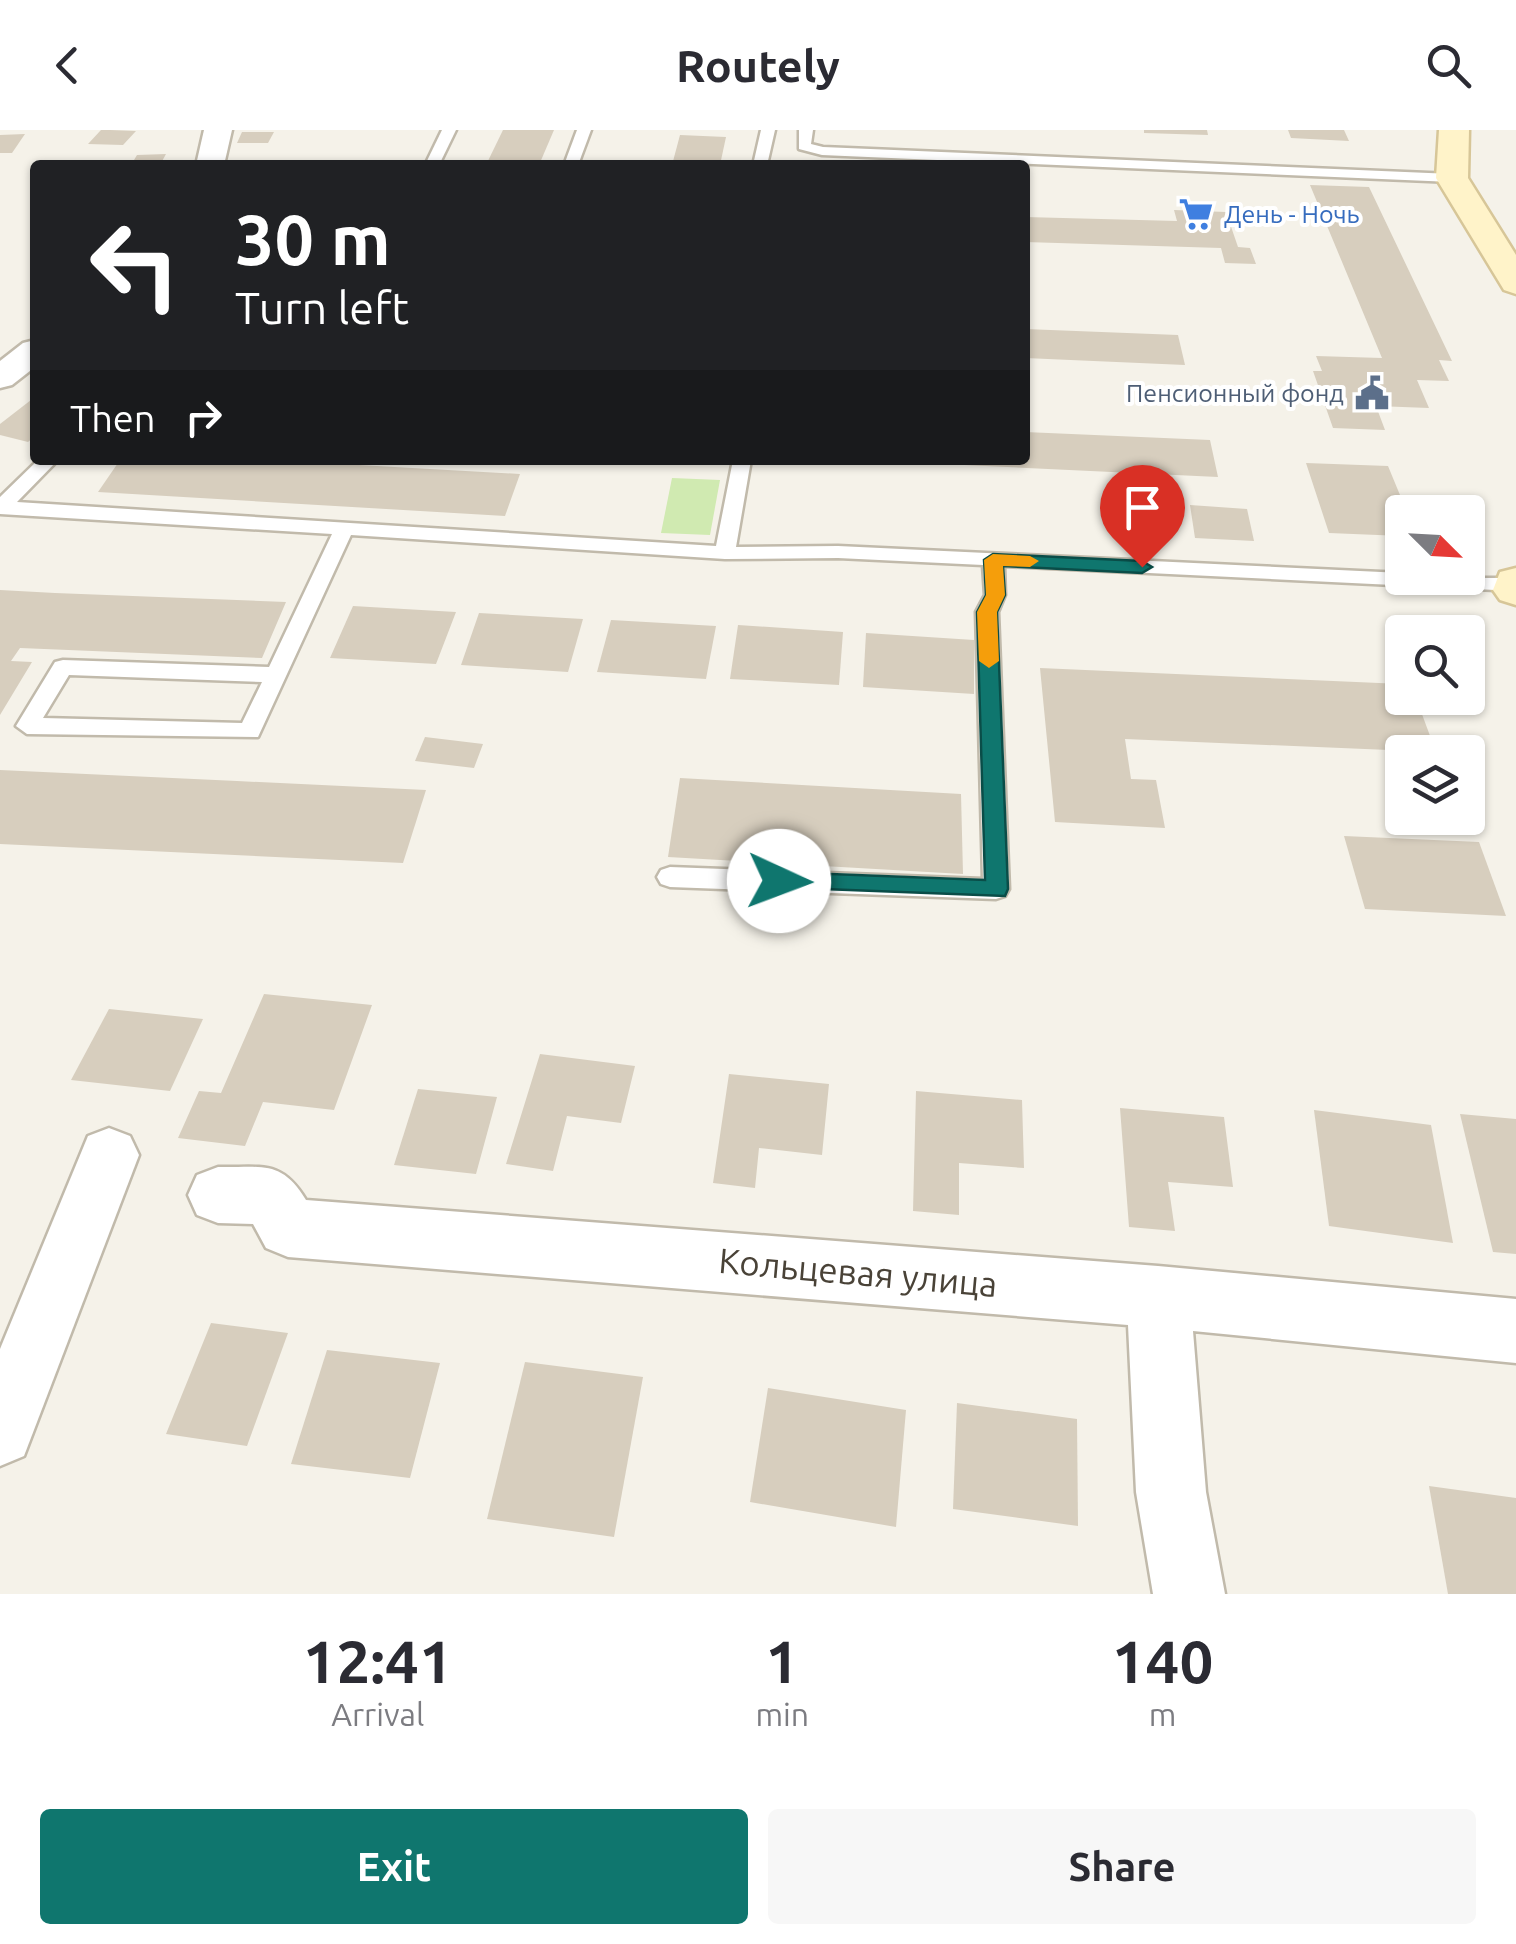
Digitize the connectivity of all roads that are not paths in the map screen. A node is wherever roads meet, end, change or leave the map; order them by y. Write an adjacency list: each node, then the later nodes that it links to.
1 (218, 130): 8 (street)
2 (449, 130): 9 (lane)
3 (584, 130): 10 (lane)
4 (768, 130): 11 (lane)
5 (806, 130): 7 (lane)
6 (1454, 130): 12 (street)
7 (821, 158): 12 (lane)
8 (211, 160)
9 (434, 160)
10 (573, 160)
11 (761, 160)
12 (1452, 178): 13 (street)
13 (1516, 283)
14 (30, 354): 15 (street)
15 (0, 378)
16 (43, 465): 18 (lane)
17 (741, 465): 20 (lane)
18 (0, 507): 19 (lane)
19 (344, 529): 20 (lane); 23 (lane)
20 (725, 553): 21 (lane)
21 (993, 560): 22 (lane); 24 (lane)
22 (1516, 586)
23 (276, 676): 23 (lane)
24 (670, 877)
25 (109, 1155): 29 (street)
26 (218, 1195): 27 (street, Кольцевая улица)
27 (1158, 1297): 28 (street, Кольцевая улица); 30 (street)
28 (1516, 1331)
29 (0, 1432)
30 (1189, 1594)

